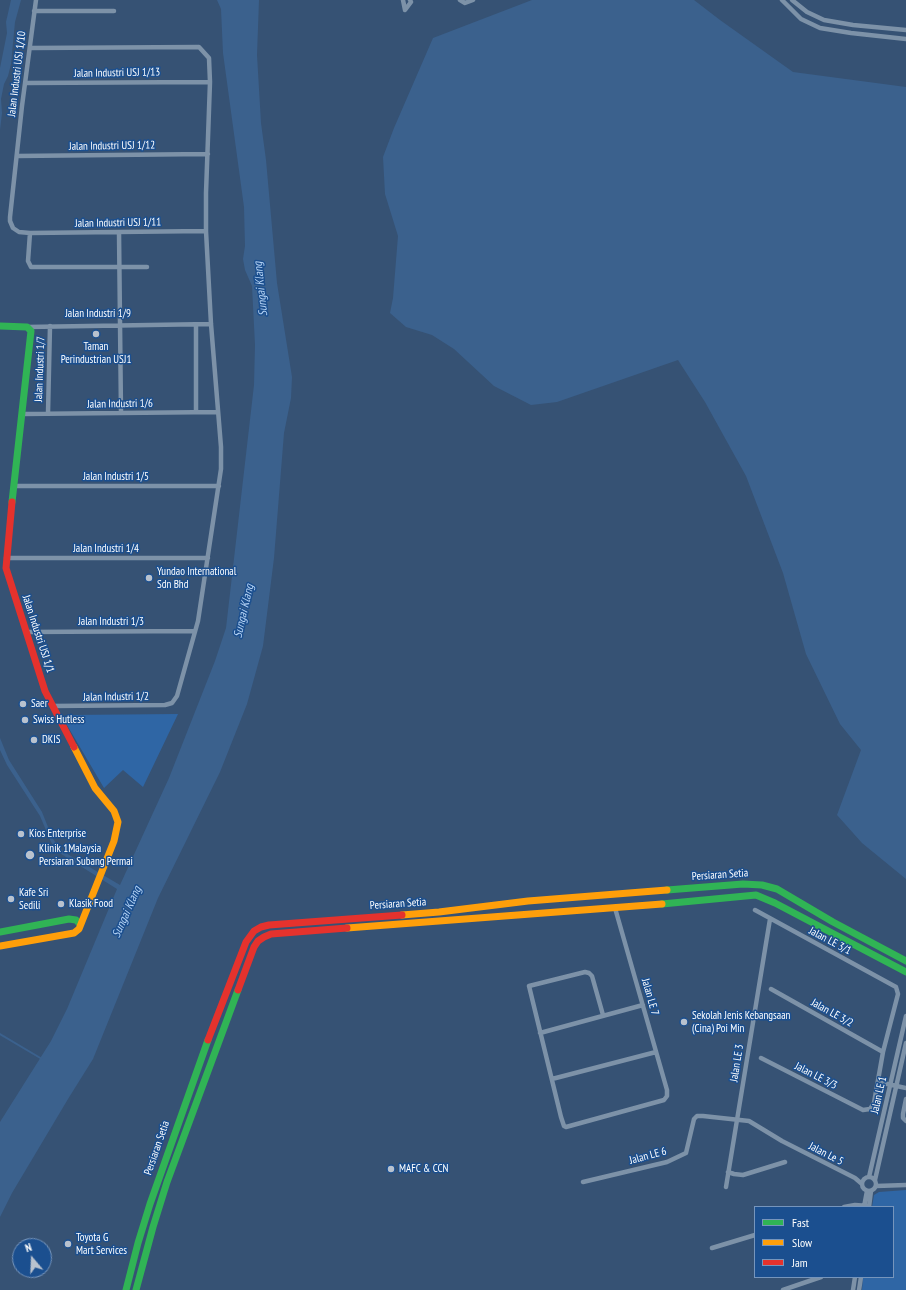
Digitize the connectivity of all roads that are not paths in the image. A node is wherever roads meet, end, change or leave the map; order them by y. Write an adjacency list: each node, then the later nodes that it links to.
1 (36, 0): 8 (street, Jalan Industri USJ 1/10)
2 (403, 0): 3 (street)
3 (410, 0)
4 (460, 0): 5 (street)
5 (473, 0)
6 (782, 0): 11 (street)
7 (792, 0): 10 (street)
8 (34, 10): 9 (street); 12 (street, Jalan Industri USJ 1/10)
9 (114, 11)
10 (906, 30)
11 (906, 39)
12 (30, 48): 13 (street); 14 (street, Jalan Industri USJ 1/10)
13 (210, 82): 14 (street, Jalan Industri USJ 1/13); 15 (street)
14 (25, 83): 16 (street, Jalan Industri USJ 1/10)
15 (208, 154): 16 (street, Jalan Industri USJ 1/12); 17 (street)
16 (17, 156): 19 (street, Jalan Industri USJ 1/10)
17 (206, 231): 18 (street, Jalan Industri USJ 1/11); 22 (street)
18 (119, 232): 19 (street, Jalan Industri USJ 1/11); 20 (street)
19 (30, 233): 20 (street)
20 (120, 267): 21 (street); 23 (street)
21 (147, 267)
22 (211, 324): 24 (street, Jalan Industri 1/9); 29 (street)
23 (120, 325): 24 (street, Jalan Industri 1/9); 26 (street, Jalan Industri 1/9); 31 (street)
24 (196, 325): 28 (street)
25 (0, 326): 27 (street, Jalan Industri 1/9)
26 (50, 326): 27 (street, Jalan Industri 1/9); 30 (street, Jalan Industri 1/7)
27 (28, 327): 32 (street, Jalan Industri USJ 1/1)
28 (196, 412): 29 (street, Jalan Industri 1/6); 31 (street, Jalan Industri 1/6)
29 (218, 412): 34 (street)
30 (48, 413): 31 (street, Jalan Industri 1/6); 32 (street, Jalan Industri 1/6)
31 (122, 413)
32 (22, 414): 33 (street, Jalan Industri USJ 1/1)
33 (14, 486): 34 (street, Jalan Industri 1/5); 35 (street, Jalan Industri USJ 1/1)
34 (219, 486): 36 (street)
35 (6, 558): 36 (street, Jalan Industri 1/4); 38 (street, Jalan Industri USJ 1/1)
36 (208, 558): 37 (street)
37 (195, 631): 38 (street, Jalan Industri 1/3); 39 (street, Jalan Industri 1/2)
38 (26, 632): 39 (street, Jalan Industri USJ 1/1)
39 (52, 706): 44 (street, Jalan Industri USJ 1/1)
40 (613, 894): 41 (street); 45 (street, Persiaran Setia); 49 (street, Persiaran Setia)
41 (615, 908): 47 (street, Persiaran Setia); 50 (street, Persiaran Setia); 52 (street, Jalan LE 7)
42 (755, 910): 43 (street, Jalan LE 3/1)
43 (770, 919): 58 (street, Jalan LE 3/1); 65 (street, Jalan LE 3)
44 (80, 924): 46 (street); 48 (street)
45 (257, 929): 47 (street); 84 (street, Persiaran Setia)
46 (0, 932)
47 (262, 938): 85 (street, Persiaran Setia)
48 (0, 946)
49 (906, 961)
50 (906, 972)
51 (771, 990): 58 (street, Jalan LE 3/2)
52 (643, 1005): 53 (street); 57 (street, Jalan LE 7)
53 (603, 1016): 55 (street); 55 (street)
54 (906, 1016): 62 (street, Jalan LE 1)
55 (540, 1033): 60 (street)
56 (906, 1043): 62 (street, Jalan LE 1)
57 (656, 1052): 60 (street); 60 (street, Jalan LE 7)
58 (884, 1052): 61 (street)
59 (761, 1058): 61 (street, Jalan LE 3/3)
60 (552, 1079)
61 (878, 1082): 62 (street)
62 (894, 1085): 63 (street); 69 (street, Jalan LE 1); 70 (street, Jalan LE 1)
63 (906, 1088)
64 (906, 1100): 66 (street)
65 (736, 1119): 68 (street, Jalan LE 3); 71 (street, Jalan LE 6); 72 (street, Jalan Le 5)
66 (906, 1121)
67 (785, 1162): 68 (street)
68 (728, 1172): 75 (street, Jalan LE 3)
69 (869, 1177): 70 (street); 72 (street)
70 (874, 1180): 74 (street)
71 (584, 1182)
72 (862, 1184): 76 (street)
73 (906, 1185): 74 (street)
74 (876, 1186): 76 (street)
75 (726, 1187)
76 (869, 1191): 78 (street)
77 (850, 1206): 78 (street)
78 (867, 1206)
79 (754, 1235): 80 (street)
80 (712, 1248)
81 (817, 1278): 86 (street)
82 (855, 1278): 87 (street)
83 (861, 1278): 88 (street)
84 (126, 1290)
85 (136, 1290)
86 (783, 1290)
87 (853, 1290)
88 (859, 1290)

